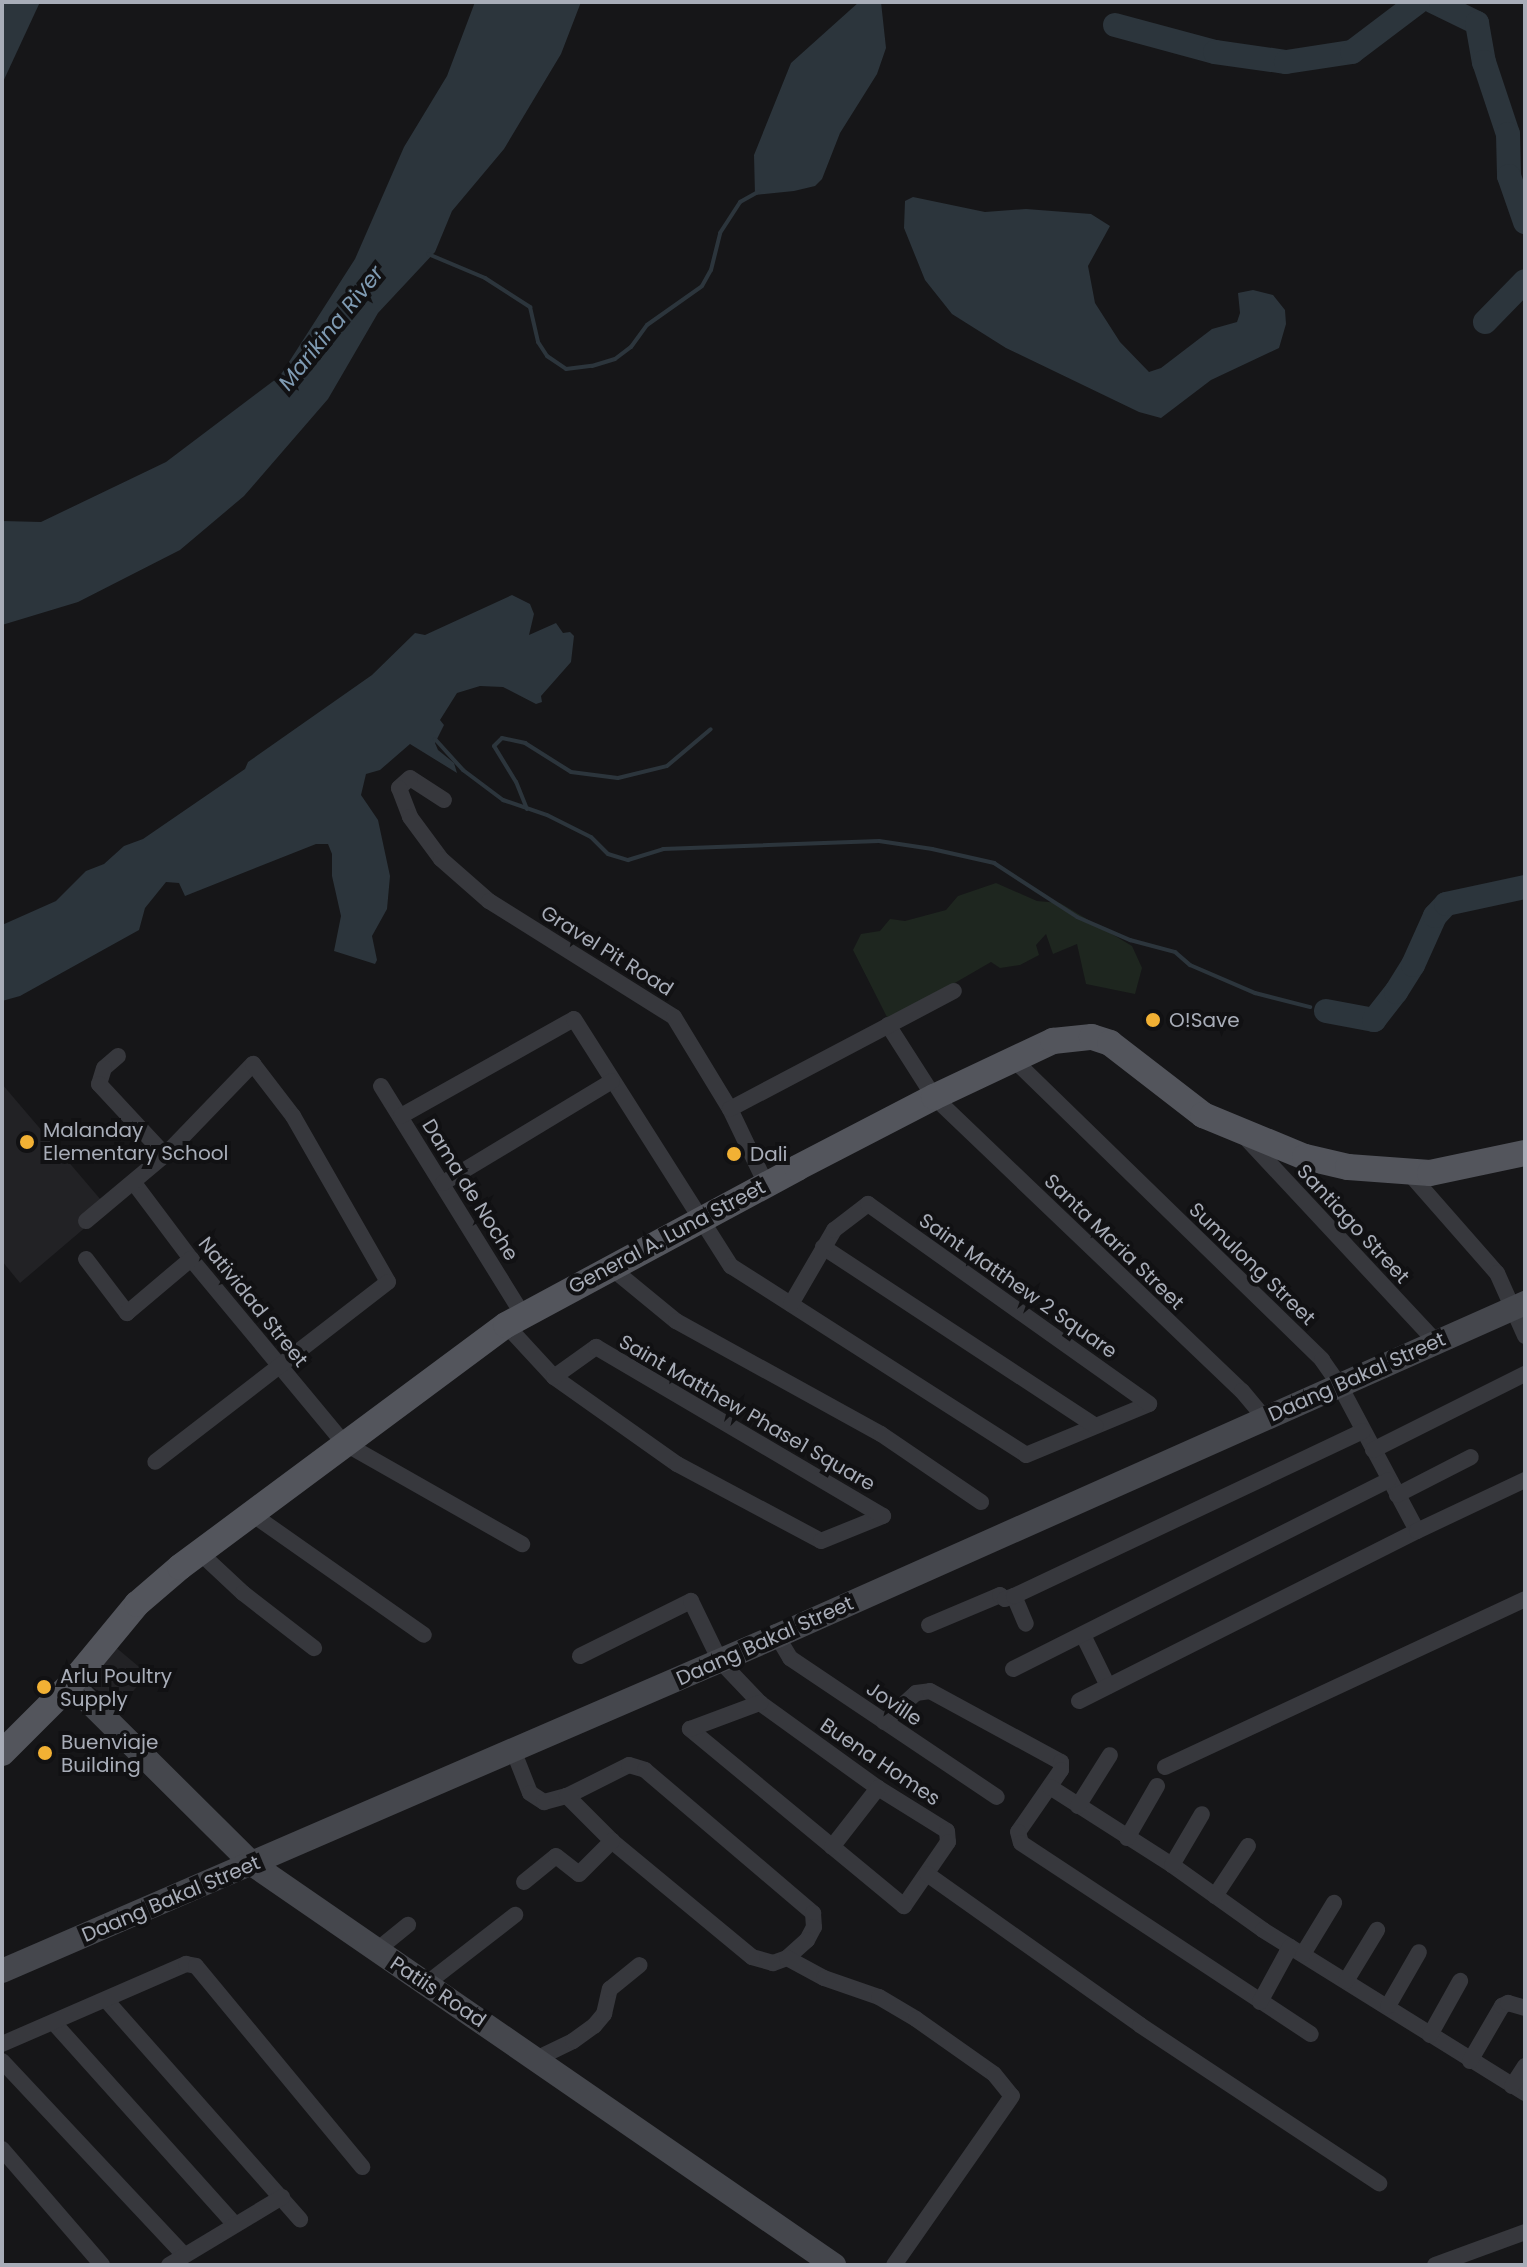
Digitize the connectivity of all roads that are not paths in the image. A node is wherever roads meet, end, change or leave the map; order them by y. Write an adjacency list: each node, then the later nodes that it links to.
1 (444, 800): 9 (street, Gravel Pit Road)
2 (954, 991): 3 (street)
3 (888, 1025): 8 (street, Santa Maria Street); 9 (street)
4 (118, 1056): 13 (street)
5 (1014, 1060): 8 (main road, General A. Luna Street); 11 (main road, General A. Luna Street); 32 (street, Sumulong Street)
6 (612, 1081): 10 (street, Saint Matthew 2 Square); 16 (street); 18 (street, Saint Matthew 2 Square)
7 (381, 1086): 10 (street, Dama de Noche)
8 (934, 1097): 17 (main road, General A. Luna Street); 33 (street, Santa Maria Street)
9 (730, 1109): 17 (street, Gravel Pit Road)
10 (401, 1116): 16 (street, Dama de Noche)
11 (1242, 1134): 14 (main road, General A. Luna Street); 28 (street, Santiago Street)
12 (1525, 1153): 14 (main road, General A. Luna Street)
13 (165, 1155): 15 (street); 29 (street)
14 (1409, 1173): 25 (street)
15 (134, 1183): 19 (street); 22 (street, Natividad Street)
16 (443, 1183): 26 (street, Dama de Noche)
17 (766, 1184): 18 (main road, General A. Luna Street)
18 (702, 1218): 23 (main road, General A. Luna Street); 24 (street, Saint Matthew 2 Square)
19 (86, 1221)
20 (823, 1247): 24 (street, Saint Matthew 2 Square); 34 (street); 34 (street, Saint Matthew 2 Square)
21 (86, 1259): 22 (street)
22 (191, 1259): 29 (street, Natividad Street)
23 (609, 1266): 26 (main road, General A. Luna Street); 43 (street)
24 (791, 1304): 34 (street, Saint Matthew 2 Square)
25 (1519, 1306): 27 (street); 28 (street, Daang Bakal Street)
26 (514, 1320): 31 (street, Saint Matthew Phase1 Square); 36 (main road, General A. Luna Street)
27 (1525, 1336)
28 (1435, 1341): 32 (street, Daang Bakal Street)
29 (280, 1368): 36 (street, Natividad Street); 39 (street)
30 (1525, 1374): 37 (street)
31 (554, 1377): 31 (street, Saint Matthew Phase1 Square)
32 (1339, 1384): 33 (street, Daang Bakal Street); 35 (street, Sumulong Street)
33 (1265, 1418): 54 (street, Daang Bakal Street)
34 (1095, 1426)
35 (1363, 1431): 37 (street, Sumulong Street); 48 (street)
36 (344, 1443): 44 (main road, General A. Luna Street); 46 (street, Natividad Street)
37 (1373, 1450): 40 (street, Sumulong Street)
38 (1471, 1457): 42 (street)
39 (155, 1462)
40 (1388, 1480): 42 (street, Sumulong Street); 53 (street)
41 (1525, 1480): 45 (street)
42 (1397, 1495): 45 (street, Sumulong Street)
43 (981, 1502)
44 (252, 1514): 47 (main road, General A. Luna Street); 52 (street)
45 (1417, 1531): 60 (street)
46 (522, 1544)
47 (198, 1551): 55 (street); 59 (main road, General A. Luna Street)
48 (1014, 1596): 50 (street); 51 (street)
49 (1525, 1599): 67 (street)
50 (1026, 1624)
51 (929, 1625)
52 (424, 1635)
53 (1083, 1635): 58 (street); 60 (street)
54 (777, 1636): 57 (street, Daang Bakal Street); 63 (street, Joville)
55 (314, 1648)
56 (580, 1656): 57 (street, Buena Homes)
57 (720, 1661): 62 (street, Buena Homes); 64 (street, Daang Bakal Street)
58 (1013, 1669)
59 (71, 1684): 65 (main road, General A. Luna Street); 79 (street, Patiis Road)
60 (1108, 1686): 61 (street)
61 (1079, 1701)
62 (760, 1703): 70 (street, Buena Homes); 78 (street)
63 (884, 1722): 69 (street); 72 (street, Joville)
64 (513, 1750): 71 (street); 79 (street, Daang Bakal Street)
65 (2, 1753)
66 (1110, 1755): 73 (street)
67 (1165, 1767)
68 (1157, 1786): 75 (street)
69 (1050, 1787): 73 (street); 98 (street)
70 (878, 1788): 78 (street); 81 (street, Buena Homes)
71 (567, 1796): 76 (street); 91 (street)
72 (997, 1797)
73 (1078, 1806): 75 (street)
74 (1202, 1814): 80 (street)
75 (1127, 1838): 80 (street)
76 (612, 1841): 82 (street); 91 (street)
77 (1248, 1846): 83 (street)
78 (832, 1847): 81 (street, Buena Homes)
79 (252, 1864): 88 (street, Patiis Road); 93 (street, Daang Bakal Street)
80 (1172, 1865): 83 (street)
81 (927, 1874): 112 (street)
82 (524, 1882)
83 (1215, 1896): 89 (street)
84 (1334, 1903): 89 (street)
85 (515, 1915): 96 (street)
86 (408, 1925): 88 (street)
87 (1377, 1930): 94 (street)
88 (377, 1950): 96 (street, Patiis Road)
89 (1297, 1950): 94 (street); 98 (street)
90 (1419, 1952): 99 (street)
91 (787, 1958): 121 (street)
92 (640, 1965): 105 (street)
93 (2, 1971)
94 (1346, 1981): 99 (street)
95 (1460, 1981): 103 (street)
96 (426, 1984): 105 (street, Patiis Road)
97 (106, 2000): 101 (street); 111 (street); 113 (street)
98 (1260, 2002): 102 (street)
99 (1388, 2006): 103 (street)
100 (1525, 2008): 107 (street)
101 (54, 2023): 104 (street); 115 (street)
102 (1311, 2034)
103 (1430, 2035): 107 (street)
104 (2, 2044)
105 (536, 2059): 120 (street, Patiis Road)
106 (2, 2061): 117 (street)
107 (1470, 2061): 109 (street)
108 (1525, 2066): 109 (street)
109 (1519, 2089)
110 (2, 2149): 118 (street)
111 (362, 2167)
112 (1379, 2183)
113 (282, 2197): 114 (street); 115 (street)
114 (300, 2219)
115 (235, 2225): 117 (street)
116 (1525, 2232): 122 (street)
117 (184, 2255): 119 (street)
118 (102, 2265)
119 (169, 2265)
120 (834, 2265)
121 (894, 2265)
122 (1435, 2265)

